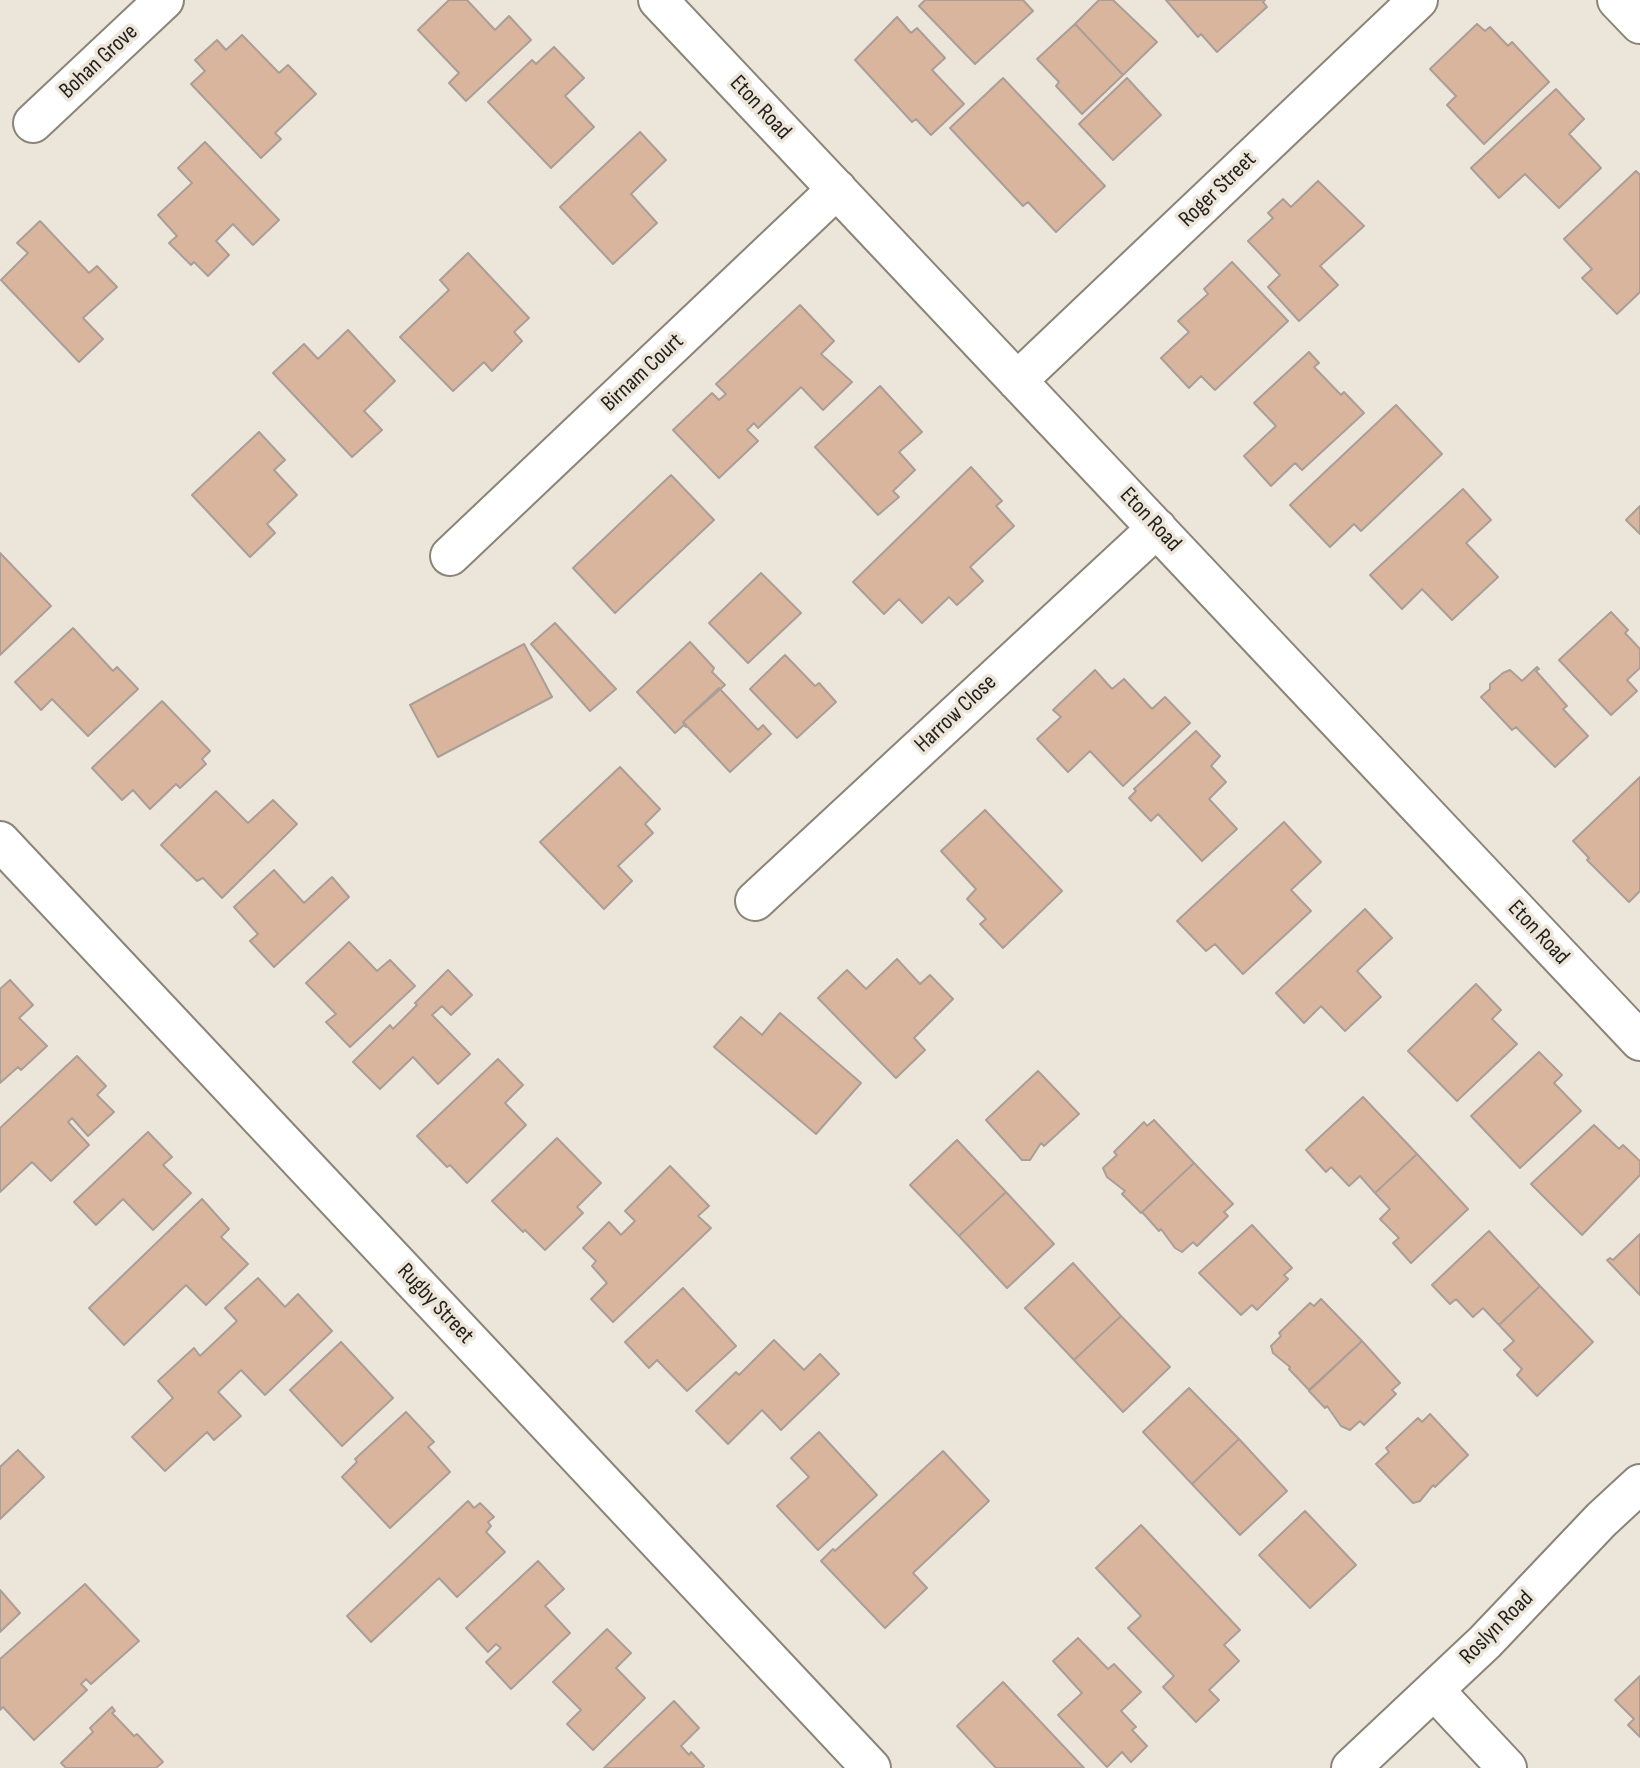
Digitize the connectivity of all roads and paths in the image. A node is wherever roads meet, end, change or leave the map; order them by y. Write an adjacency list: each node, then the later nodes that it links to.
1 (164, 0): 6 (street, Bohan Grove)
2 (658, 0): 7 (street, Eton Road)
3 (1418, 0): 8 (street, Roger Street)
4 (1617, 0): 5 (street)
5 (1640, 24)
6 (33, 123)
7 (837, 190): 8 (street, Eton Road); 10 (street, Birnam Court)
8 (1017, 381): 9 (street, Eton Road)
9 (1157, 528): 12 (street, Harrow Close); 13 (street, Eton Road)
10 (450, 556)
11 (0, 841): 16 (street, Rugby Street)
12 (755, 901)
13 (1640, 1041)
14 (1640, 1484): 15 (street, Roslyn Road)
15 (1434, 1690): 17 (street, Roslyn Road); 18 (street)
16 (871, 1768)
17 (1351, 1768)
18 (1507, 1768)

